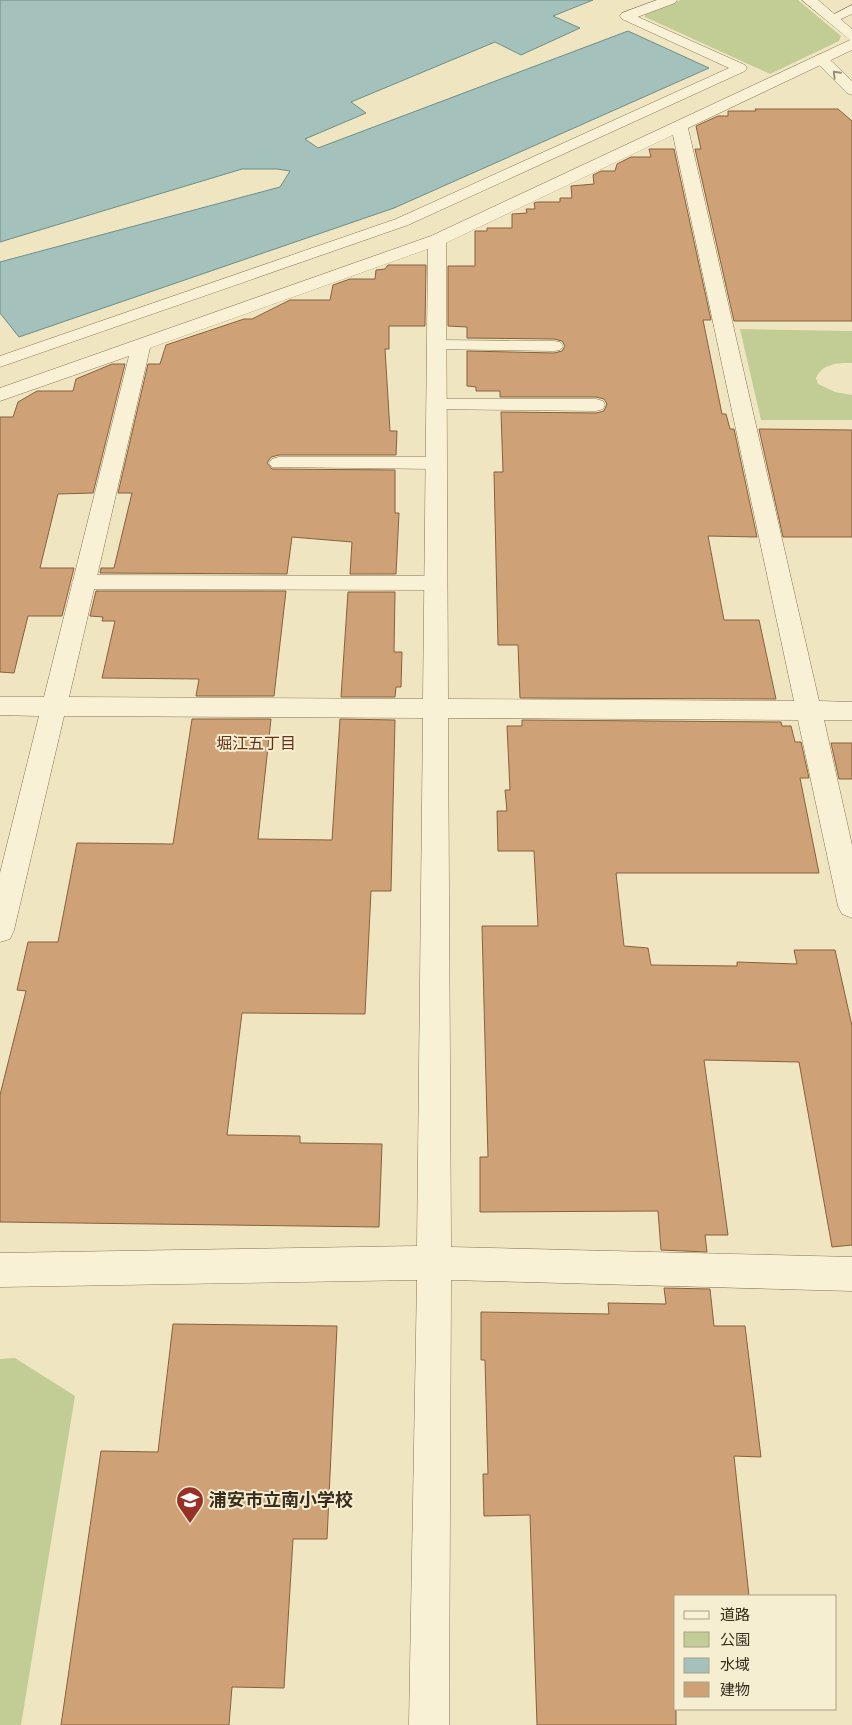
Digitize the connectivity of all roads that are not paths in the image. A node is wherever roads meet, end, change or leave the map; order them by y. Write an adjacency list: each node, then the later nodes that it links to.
1 (670, 0): 4 (street)
2 (809, 0): 5 (street)
3 (852, 9): 5 (lane)
4 (627, 16): 15 (lane)
5 (832, 19): 6 (street)
6 (852, 36)
7 (852, 44): 8 (street)
8 (821, 59): 9 (street, one-way to 8); 10 (street)
9 (852, 90)
10 (679, 125): 11 (street); 26 (street)
11 (437, 240): 12 (street); 13 (street)
12 (142, 345): 16 (street); 21 (street)
13 (436, 345): 14 (lane); 17 (street)
14 (554, 346)
15 (0, 361)
16 (0, 395)
17 (436, 405): 18 (lane); 20 (street)
18 (596, 405)
19 (279, 463): 20 (lane)
20 (436, 463): 22 (street)
21 (83, 582): 22 (lane); 24 (street)
22 (435, 583): 25 (street)
23 (0, 706): 24 (street)
24 (53, 706): 25 (street); 29 (street)
25 (435, 708): 26 (street); 30 (street)
26 (809, 711): 27 (street); 28 (street)
27 (852, 711)
28 (852, 906)
29 (0, 930)
30 (434, 1263): 31 (street); 32 (street); 33 (street)
31 (0, 1270)
32 (852, 1274)
33 (429, 1725)

